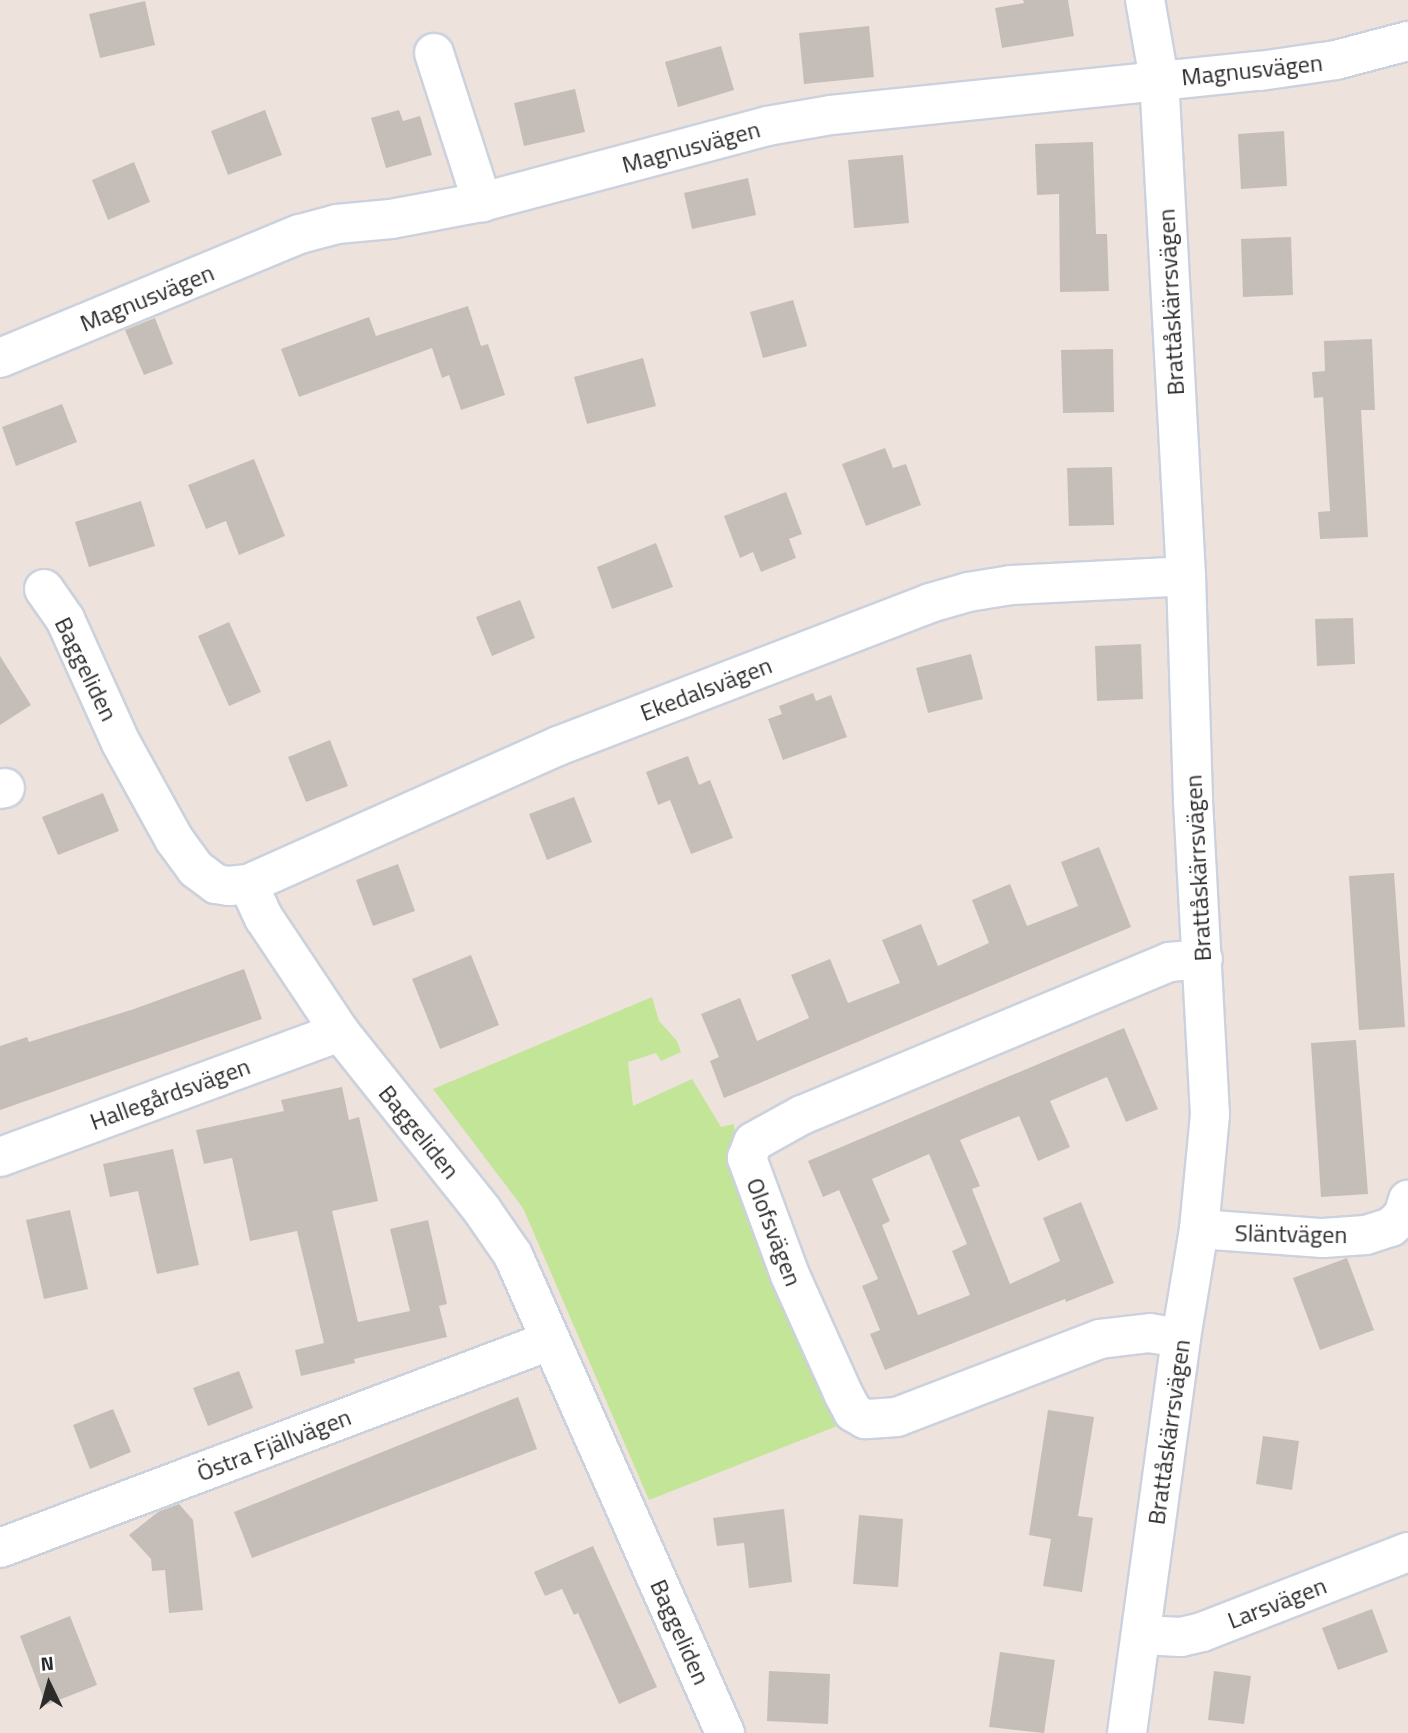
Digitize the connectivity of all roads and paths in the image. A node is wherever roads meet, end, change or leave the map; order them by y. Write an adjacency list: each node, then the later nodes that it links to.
1 (1145, 0): 4 (street, Brattåskärrsvägen)
2 (1408, 41): 4 (street, Magnusvägen)
3 (434, 53): 5 (street)
4 (1159, 79): 5 (street, Magnusvägen); 7 (street, Brattåskärrsvägen)
5 (482, 202): 6 (street, Magnusvägen)
6 (0, 358)
7 (1186, 576): 9 (street, Ekedalsvägen); 10 (street, Brattåskärrsvägen)
8 (44, 589): 9 (street, Baggeliden)
9 (248, 884): 11 (street, Baggeliden)
10 (1203, 958): 14 (street, Brattåskärrsvägen); 15 (street, Olofsvägen)
11 (340, 1032): 12 (street, Hallegårdsvägen); 16 (street, Baggeliden)
12 (0, 1157)
13 (1408, 1200): 14 (street, Släntvägen)
14 (1199, 1229): 15 (street, Brattåskärrsvägen)
15 (1181, 1338): 19 (street, Brattåskärrsvägen)
16 (549, 1341): 17 (street, Östra Fjällvägen); 20 (street, Baggeliden)
17 (0, 1548)
18 (1408, 1552): 19 (street, Larsvägen)
19 (1142, 1635): 21 (street, Brattåskärrsvägen)
20 (725, 1733)
21 (1127, 1733)

